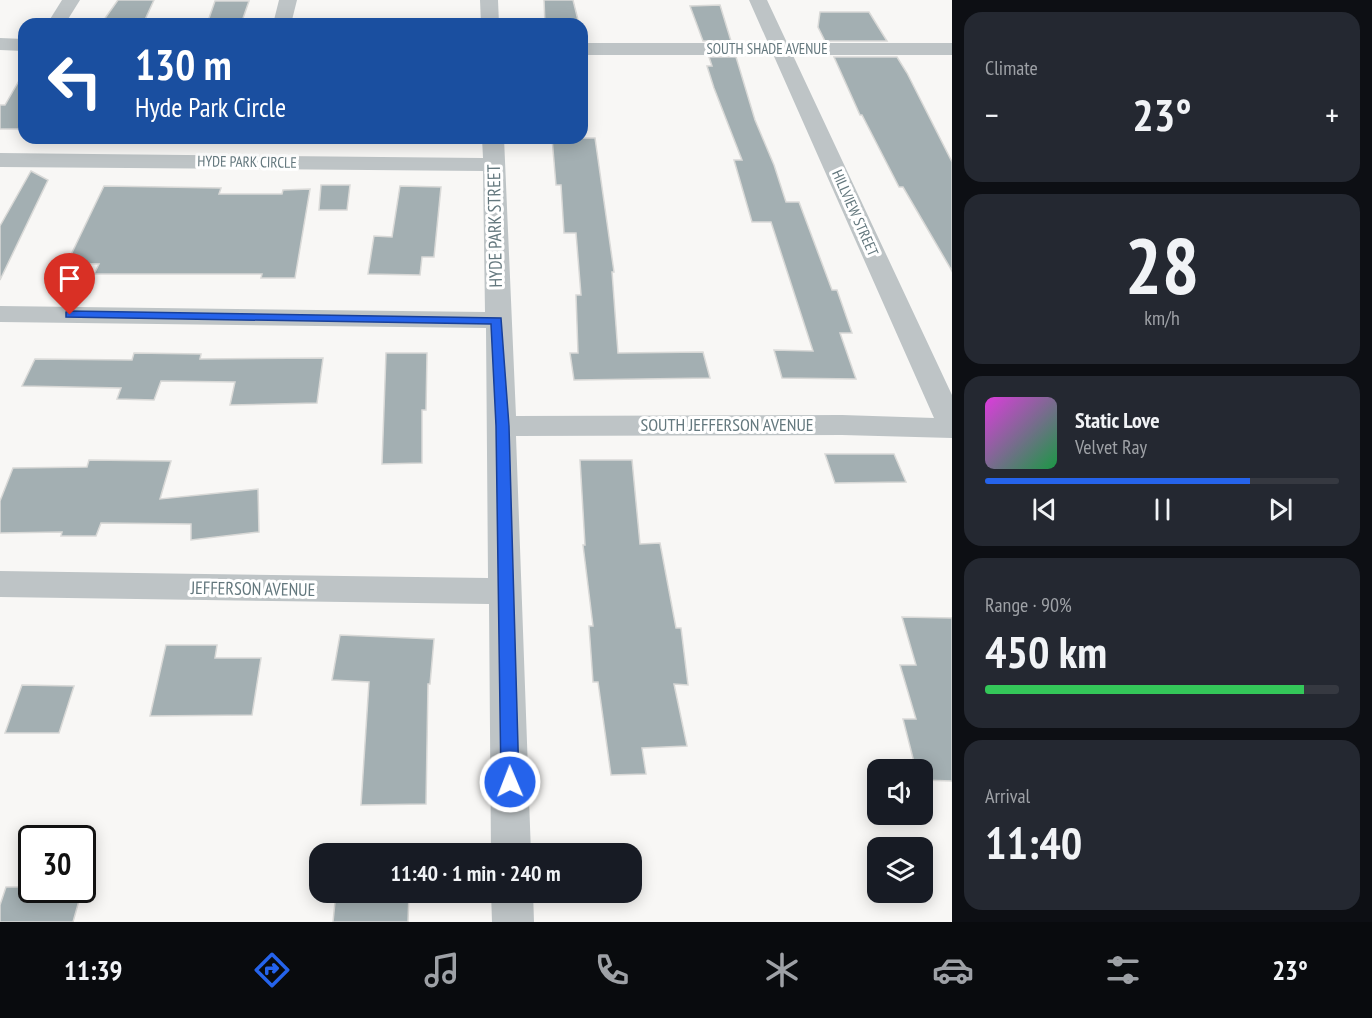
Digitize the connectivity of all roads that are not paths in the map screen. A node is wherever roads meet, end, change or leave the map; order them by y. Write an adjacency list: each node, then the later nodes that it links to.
1 (71, 0): 5 (street)
2 (288, 0): 6 (street)
3 (489, 0): 7 (street)
4 (758, 0): 11 (street, HILLVIEW STREET)
5 (60, 18)
6 (284, 18)
7 (490, 18)
8 (0, 44): 9 (street)
9 (18, 45)
10 (588, 49): 11 (street, SOUTH SHADE AVENUE)
11 (781, 49): 12 (street, SOUTH SHADE AVENUE); 18 (street, HILLVIEW STREET)
12 (952, 49)
13 (493, 152): 14 (street, HYDE PARK CIRCLE); 16 (street, HYDE PARK STREET)
14 (0, 160)
15 (0, 314): 16 (street)
16 (497, 320): 17 (street, HYDE PARK STREET)
17 (503, 426): 18 (street, SOUTH JEFFERSON AVENUE); 20 (street, HYDE PARK STREET)
18 (952, 427)
19 (0, 584): 20 (street, JEFFERSON AVENUE)
20 (505, 591): 21 (street, HYDE PARK STREET)
21 (511, 843)
22 (512, 903): 23 (street)
23 (513, 922)

